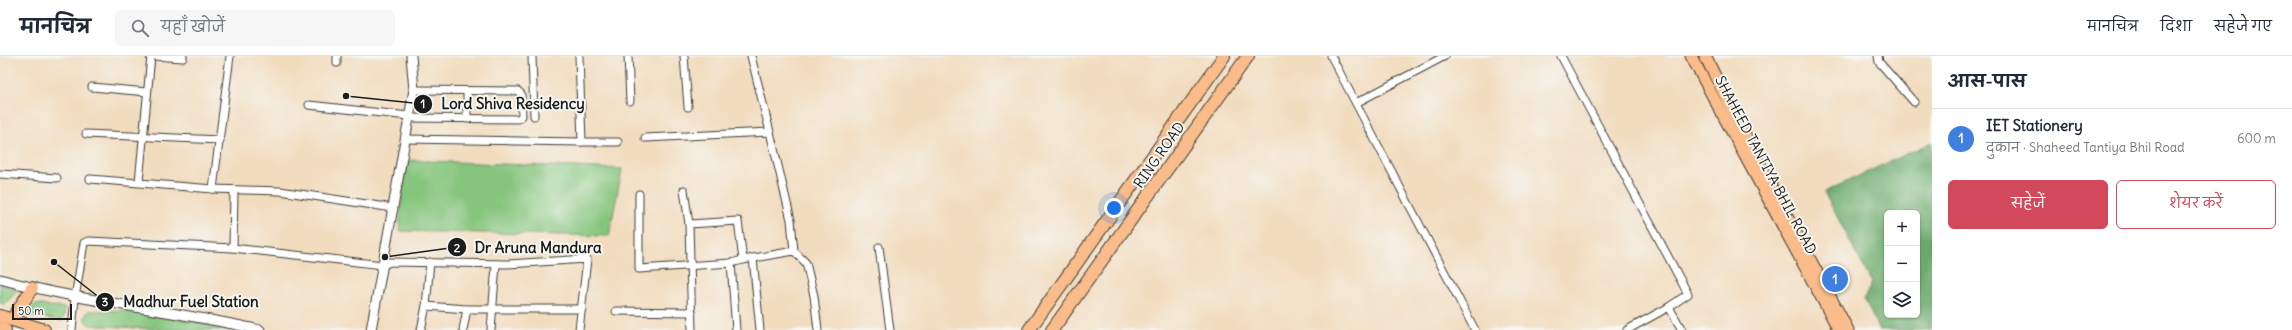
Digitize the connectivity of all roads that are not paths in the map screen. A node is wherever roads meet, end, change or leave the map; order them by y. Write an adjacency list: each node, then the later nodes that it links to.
1 (151, 56): 22 (street)
2 (154, 56): 3 (street)
3 (183, 56)
4 (230, 56): 36 (street)
5 (411, 56): 20 (street)
6 (532, 56): 28 (street)
7 (579, 56): 37 (street)
8 (628, 56): 23 (street)
9 (684, 56): 27 (street)
10 (751, 56): 31 (street)
11 (1224, 56): 85 (highway, RING ROAD)
12 (1248, 56): 86 (highway, RING ROAD)
13 (1331, 56): 25 (street)
14 (1445, 56): 25 (street)
15 (1561, 56): 63 (street)
16 (1690, 56): 90 (main road, SHAHEED TANTIYA BHIL ROAD)
17 (1706, 56): 91 (main road, SHAHEED TANTIYA BHIL ROAD)
18 (1878, 56): 24 (street)
19 (92, 87): 22 (street)
20 (414, 90): 21 (street); 29 (street)
21 (467, 91): 30 (street); 30 (street)
22 (147, 92): 33 (street)
23 (630, 100)
24 (1914, 102)
25 (1356, 103): 87 (street)
26 (310, 104): 29 (street)
27 (688, 107)
28 (534, 116)
29 (409, 117): 30 (street); 35 (street)
30 (467, 119)
31 (770, 132): 34 (street); 51 (street)
32 (86, 134): 33 (street)
33 (143, 137): 36 (street); 42 (street)
34 (645, 138)
35 (405, 139): 37 (street); 47 (street)
36 (220, 140): 43 (street)
37 (582, 142): 38 (street)
38 (618, 142)
39 (0, 174): 40 (street)
40 (57, 178)
41 (90, 179): 42 (street)
42 (139, 182): 43 (street)
43 (213, 189): 44 (street)
44 (234, 190): 47 (street); 50 (street)
45 (684, 190): 48 (street)
46 (639, 194): 58 (street)
47 (393, 208): 57 (street)
48 (688, 224): 53 (street); 58 (street)
49 (879, 247): 84 (street)
50 (233, 248): 57 (street); 61 (street)
51 (794, 251): 52 (street); 83 (street)
52 (753, 258): 53 (street); 82 (street)
53 (743, 260): 55 (street)
54 (430, 262): 56 (street); 57 (street); 62 (street)
55 (732, 263): 58 (street); 81 (street)
56 (496, 264): 65 (street); 66 (street)
57 (383, 265): 75 (street)
58 (690, 266): 68 (street)
59 (0, 279): 60 (street)
60 (32, 288): 61 (street); 70 (highway)
61 (75, 298): 73 (street); 74 (street)
62 (426, 306): 64 (street); 76 (street)
63 (1669, 307): 88 (street); 89 (street)
64 (467, 309): 65 (street); 77 (street)
65 (493, 309): 66 (street); 78 (street)
66 (582, 309): 79 (street)
67 (616, 311): 68 (street)
68 (692, 312): 80 (street)
69 (0, 316): 70 (highway)
70 (9, 325): 71 (highway); 72 (highway)
71 (0, 328)
72 (44, 330)
73 (72, 330)
74 (260, 330)
75 (371, 330)
76 (421, 330)
77 (463, 330)
78 (491, 330)
79 (579, 330)
80 (692, 330)
81 (736, 330)
82 (760, 330)
83 (818, 330)
84 (890, 330)
85 (1029, 330)
86 (1052, 330)
87 (1475, 330)
88 (1627, 330)
89 (1682, 330)
90 (1839, 330)
91 (1848, 330)

